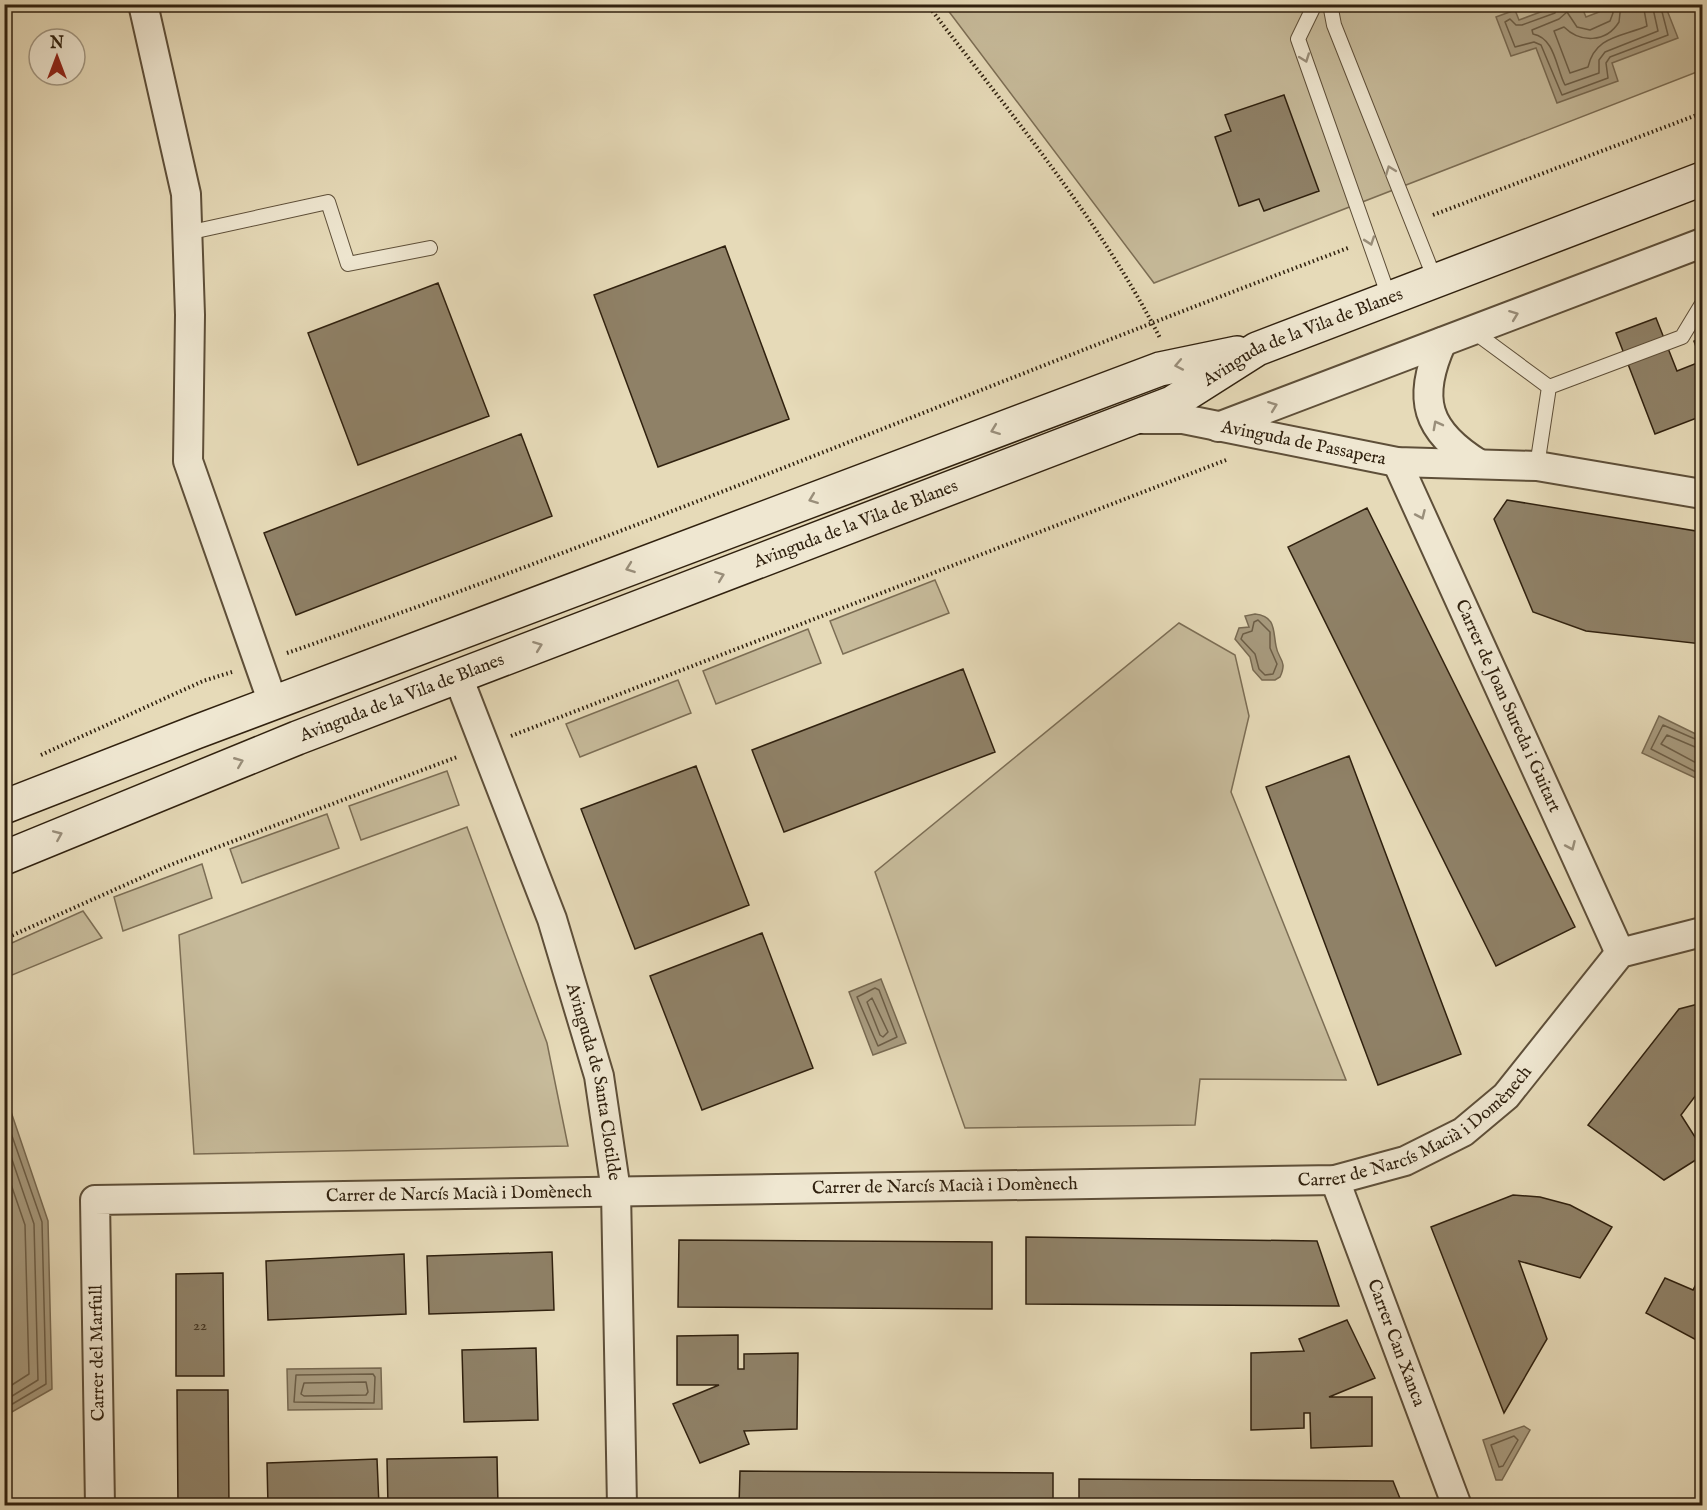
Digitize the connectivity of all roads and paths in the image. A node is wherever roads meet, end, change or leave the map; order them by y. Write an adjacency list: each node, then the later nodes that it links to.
1 (143, 4): 8 (street)
2 (927, 4): 15 (path)
3 (1315, 4): 9 (lane, one-way to 9)
4 (1330, 4): 7 (lane, one-way to 4)
5 (1702, 113): 7 (path)
6 (1702, 179): 12 (main road, Avinguda de la Vila de Blanes)
7 (1412, 223): 12 (lane)
8 (187, 233): 11 (lane); 28 (street)
9 (1370, 240): 13 (lane, one-way to 13); 15 (path)
10 (1702, 243): 16 (street, one-way to 10)
11 (430, 248)
12 (1436, 282): 13 (main road, Avinguda de la Vila de Blanes)
13 (1390, 300): 18 (main road, Avinguda de la Vila de Blanes)
14 (1702, 304): 20 (lane)
15 (1153, 324): 19 (path); 28 (path)
16 (1473, 331): 17 (street); 20 (lane)
17 (1442, 342): 22 (street, one-way to 17); 25 (street, one-way to 17)
18 (1257, 349): 19 (main road, one-way to 19); 21 (main road, Avinguda de la Vila de Blanes)
19 (1170, 366): 30 (main road, one-way to 30)
20 (1549, 387): 26 (lane)
21 (1130, 419): 22 (street, Avinguda de Passapera); 29 (main road, Avinguda de la Vila de Blanes, one-way to 21)
22 (1218, 426): 23 (street, Avinguda de Passapera)
23 (1280, 439): 24 (street, Avinguda de Passapera); 31 (path)
24 (1397, 462): 25 (street, Avinguda de Passapera); 37 (street, Carrer de Joan Sureda i Guitart, one-way to 37)
25 (1479, 464): 26 (street, Avinguda de Passapera)
26 (1537, 466): 27 (street, Avinguda de Passapera)
27 (1702, 494)
28 (259, 663): 30 (street); 32 (path)
29 (458, 677): 31 (street, Avinguda de Santa Clotilde); 34 (main road, Avinguda de la Vila de Blanes, one-way to 29)
30 (273, 703): 33 (main road)
31 (485, 747): 36 (path); 39 (street, Avinguda de Santa Clotilde)
32 (36, 757)
33 (4, 807)
34 (4, 858)
35 (1702, 932): 37 (street)
36 (4, 939)
37 (1620, 952): 38 (street, Carrer de Narcís Macià i Domènech)
38 (1335, 1180): 39 (street, Carrer de Narcís Macià i Domènech); 43 (street, Carrer Can Xanca)
39 (616, 1191): 40 (street, Carrer de Narcís Macià i Domènech); 42 (street, Avinguda de Santa Clotilde)
40 (95, 1200): 41 (street, Carrer del Marfull)
41 (100, 1506)
42 (622, 1506)
43 (1456, 1506)

